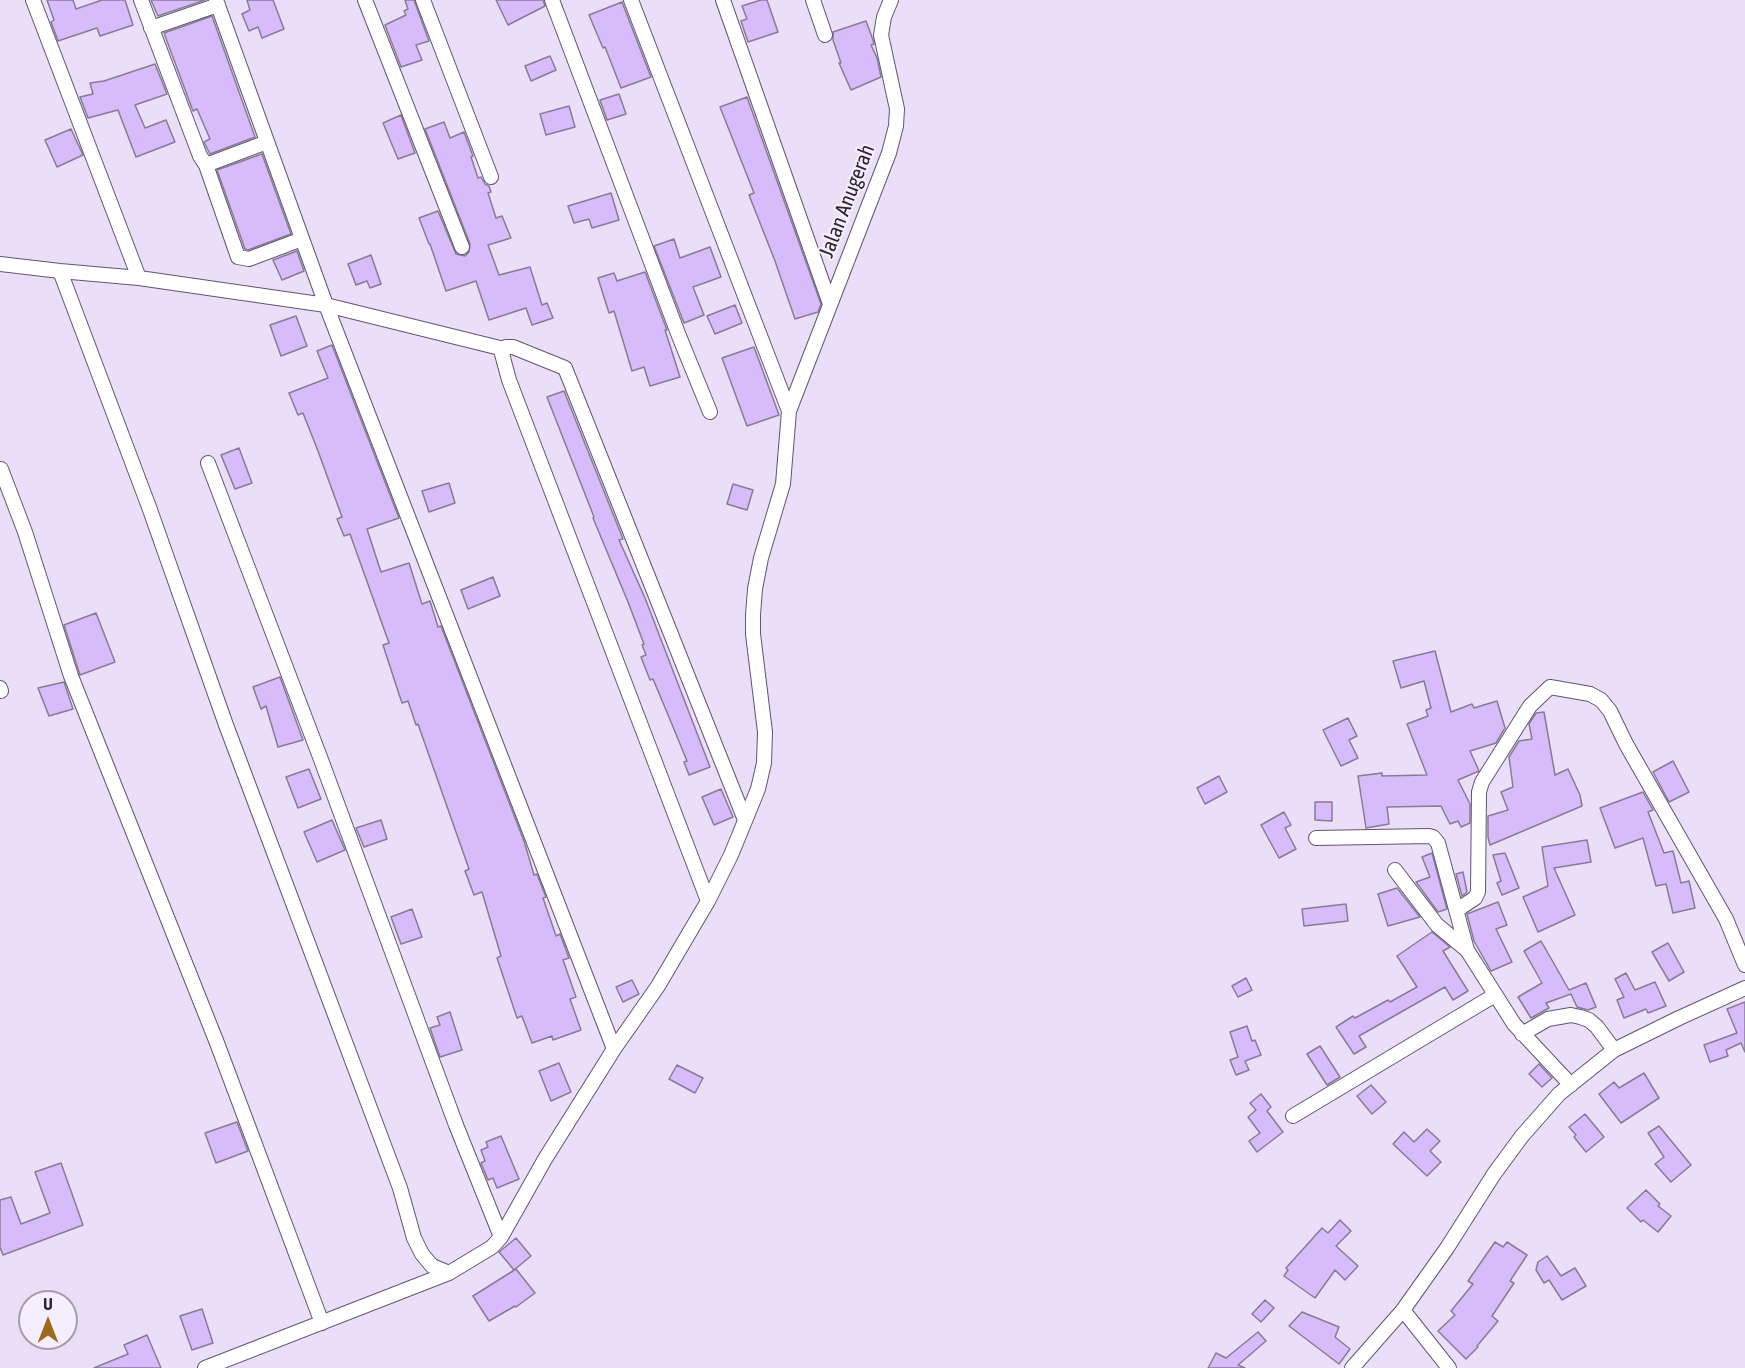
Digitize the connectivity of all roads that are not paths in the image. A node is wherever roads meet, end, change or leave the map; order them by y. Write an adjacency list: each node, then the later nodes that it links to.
1 (33, 0): 20 (street)
2 (141, 0): 11 (street)
3 (364, 0): 17 (street)
4 (423, 0): 15 (street)
5 (552, 0): 25 (street)
6 (631, 0): 24 (street)
7 (723, 0): 21 (street)
8 (813, 0): 12 (street)
9 (891, 0): 21 (street, Jalan Anugerah)
10 (217, 2): 11 (street); 13 (street)
11 (151, 27): 14 (street)
12 (825, 35)
13 (267, 142): 14 (street); 16 (street)
14 (206, 165): 16 (street)
15 (491, 177)
16 (302, 238): 22 (street)
17 (462, 247)
18 (0, 264): 19 (street)
19 (60, 272): 20 (street); 43 (street)
20 (139, 278): 22 (street)
21 (830, 304): 24 (street, Jalan Anugerah)
22 (326, 305): 23 (street); 38 (street)
23 (504, 349): 28 (street); 31 (street)
24 (789, 411): 28 (street)
25 (710, 412)
26 (208, 463): 42 (street)
27 (1, 469): 45 (street)
28 (745, 820): 31 (street)
29 (1316, 838): 32 (street)
30 (1395, 870): 33 (street)
31 (708, 901): 38 (street)
32 (1457, 910): 33 (street); 34 (street)
33 (1467, 950): 36 (street)
34 (1745, 964)
35 (1745, 988): 39 (street)
36 (1495, 996): 37 (street); 41 (street)
37 (1522, 1034): 39 (street); 40 (street)
38 (614, 1049): 42 (street)
39 (1614, 1050): 40 (street)
40 (1571, 1085): 44 (street)
41 (1293, 1116)
42 (501, 1237): 43 (street)
43 (449, 1273): 45 (street)
44 (1403, 1310): 47 (street); 48 (street)
45 (322, 1323): 46 (street)
46 (205, 1368)
47 (1352, 1368)
48 (1449, 1368)

